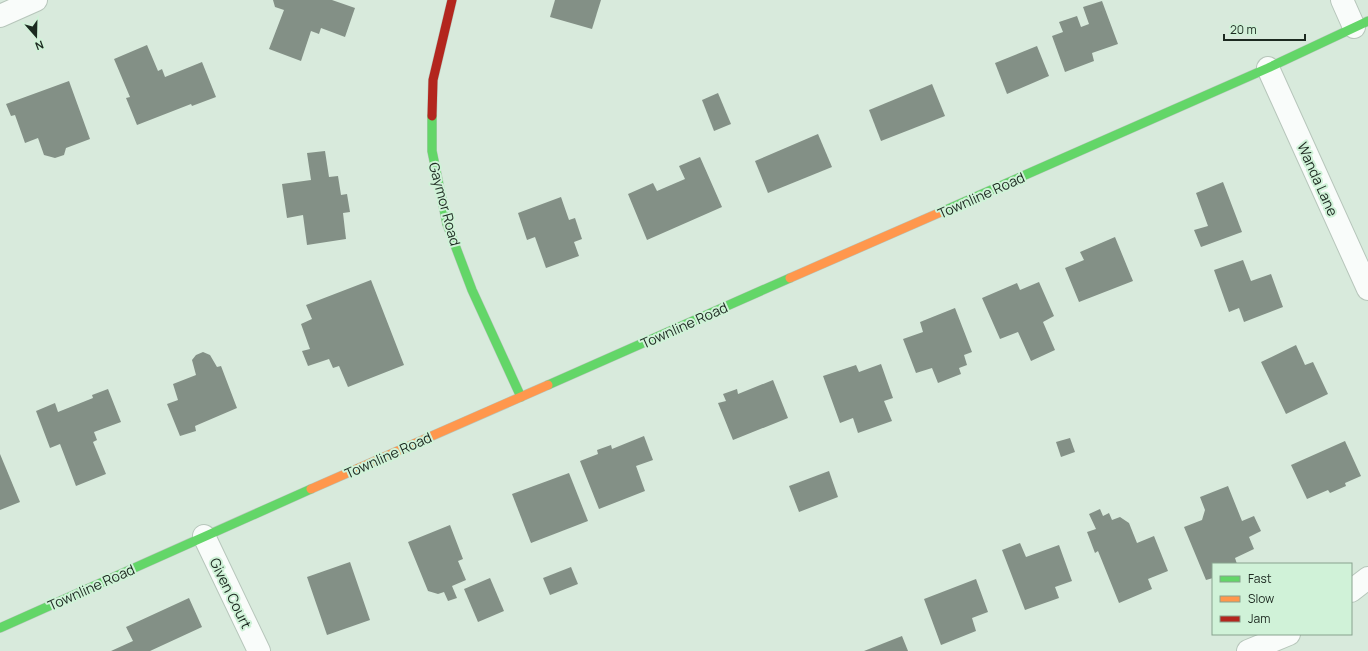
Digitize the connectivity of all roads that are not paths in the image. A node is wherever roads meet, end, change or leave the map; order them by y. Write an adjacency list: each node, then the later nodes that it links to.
1 (36, 0): 4 (street)
2 (452, 0): 8 (street, Gaymor Road)
3 (1342, 0): 5 (street)
4 (0, 16)
5 (1361, 24): 6 (street, Townline Road)
6 (1268, 68): 7 (street, Wanda Lane); 8 (street, Townline Road)
7 (1368, 289)
8 (521, 397): 9 (street, Townline Road)
9 (204, 536): 12 (street, Townline Road); 14 (street, Given Court)
10 (1368, 578): 11 (street)
11 (1352, 590)
12 (0, 628)
13 (1287, 635): 15 (street)
14 (259, 651)
15 (1248, 651)

